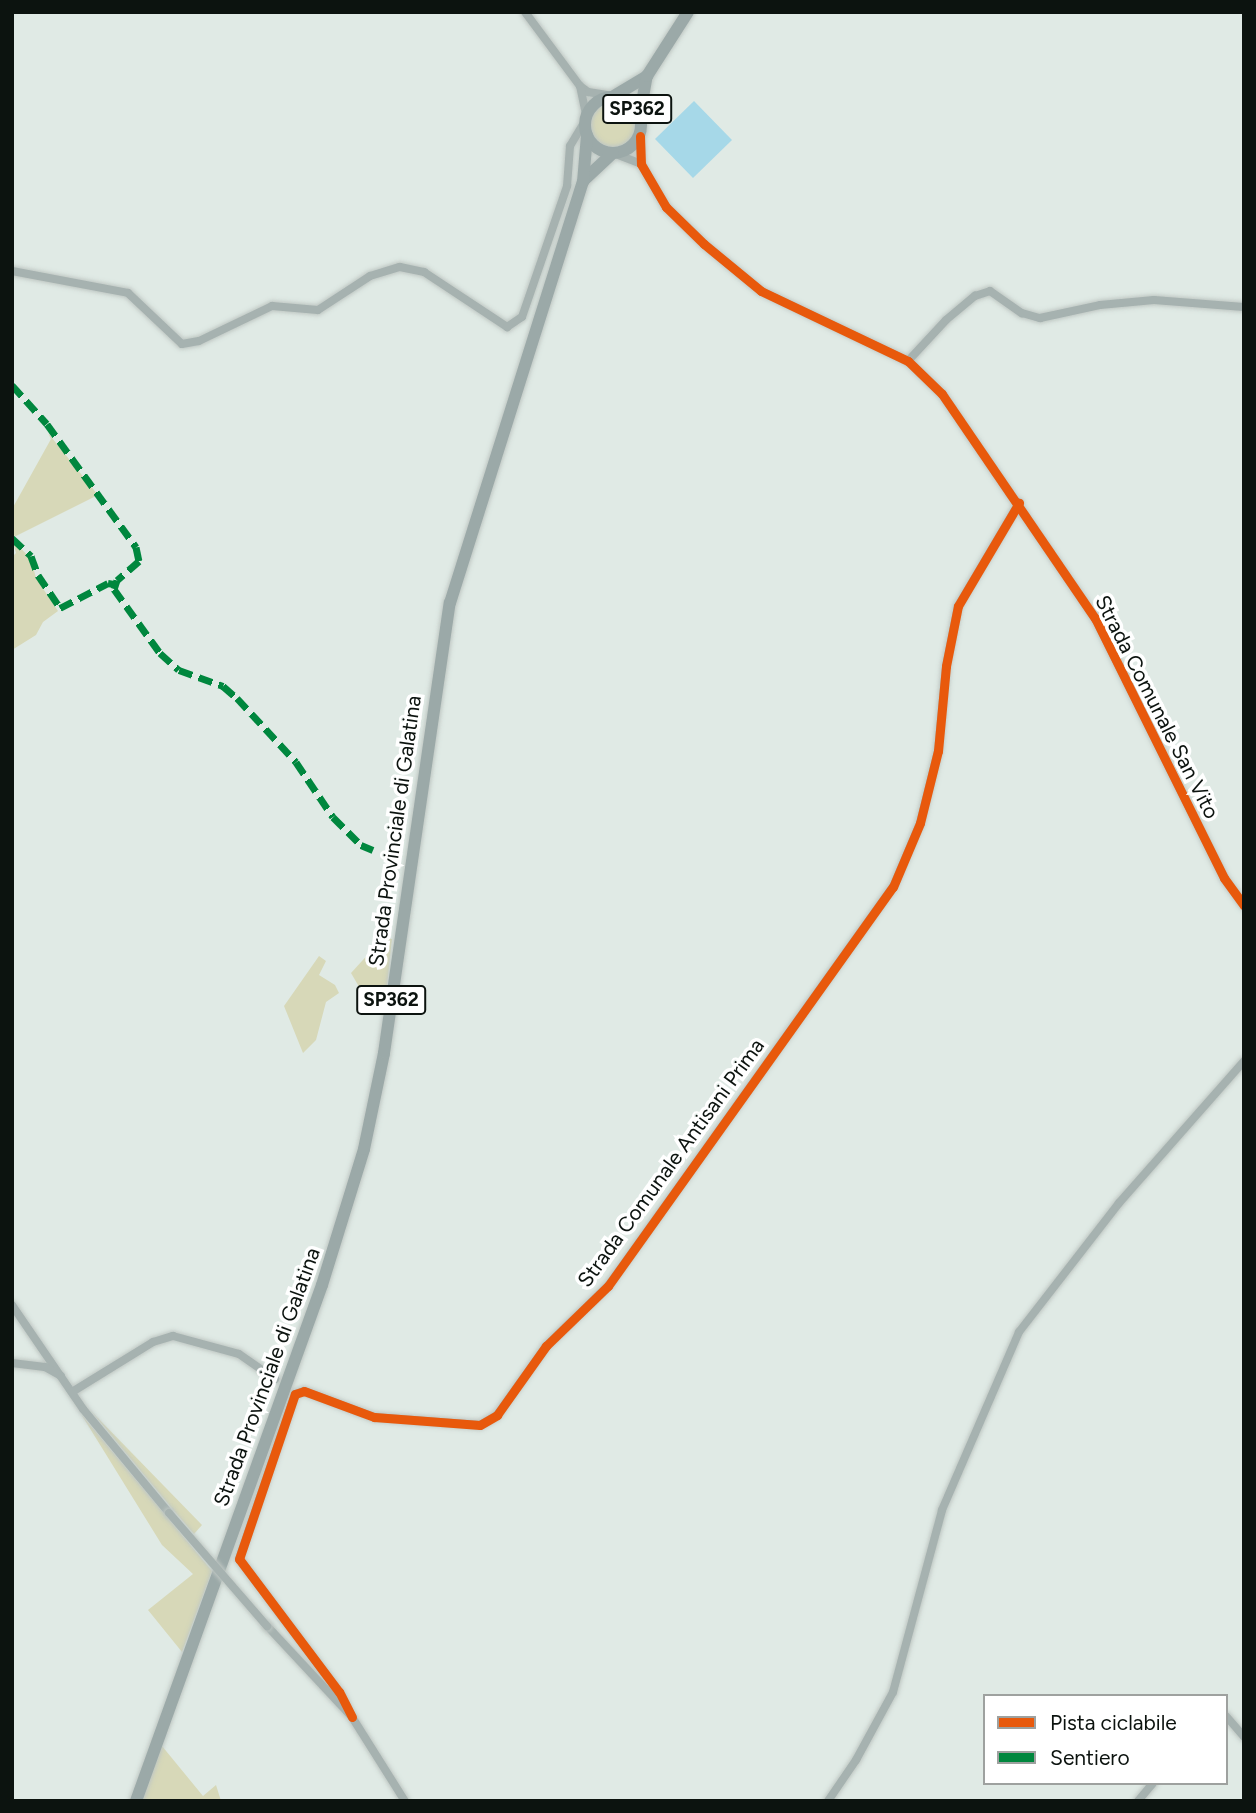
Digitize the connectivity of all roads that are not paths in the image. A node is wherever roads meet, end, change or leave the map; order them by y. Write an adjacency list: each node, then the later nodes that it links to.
1 (524, 12): 4 (street)
2 (688, 12): 3 (main road, SP362)
3 (647, 76): 5 (main road, SP362); 6 (main road, SP362)
4 (580, 86): 5 (street); 7 (street)
5 (614, 96): 6 (main road, SP362); 7 (main road, SP362)
6 (640, 114): 8 (main road, SP362)
7 (586, 124): 9 (main road, SP362); 11 (main road, Strada Provinciale di Galatina / SP362); 12 (street)
8 (640, 136): 9 (main road, Strada Provinciale di Galatina / SP362); 10 (street)
9 (613, 153): 10 (street); 11 (main road, Strada Provinciale di Galatina / SP362)
10 (641, 164): 14 (street, Strada Comunale San Vito)
11 (583, 182): 27 (main road, Strada Provinciale di Galatina / SP362)
12 (12, 271)
13 (1244, 307): 14 (street)
14 (908, 361): 15 (street, Strada Comunale San Vito)
15 (1019, 503): 16 (street, Strada Comunale San Vito); 23 (street, Strada Comunale Antisani Prima)
16 (1244, 906)
17 (1244, 1061): 29 (street)
18 (12, 1305): 20 (street)
19 (12, 1363): 20 (street)
20 (63, 1378): 22 (street)
21 (275, 1378): 22 (street)
22 (72, 1392): 23 (street, bridge)
23 (352, 1717): 28 (street)
24 (1228, 1718): 25 (street)
25 (1244, 1737)
26 (1151, 1785): 30 (street)
27 (136, 1801)
28 (405, 1801)
29 (828, 1801)
30 (1138, 1801)

